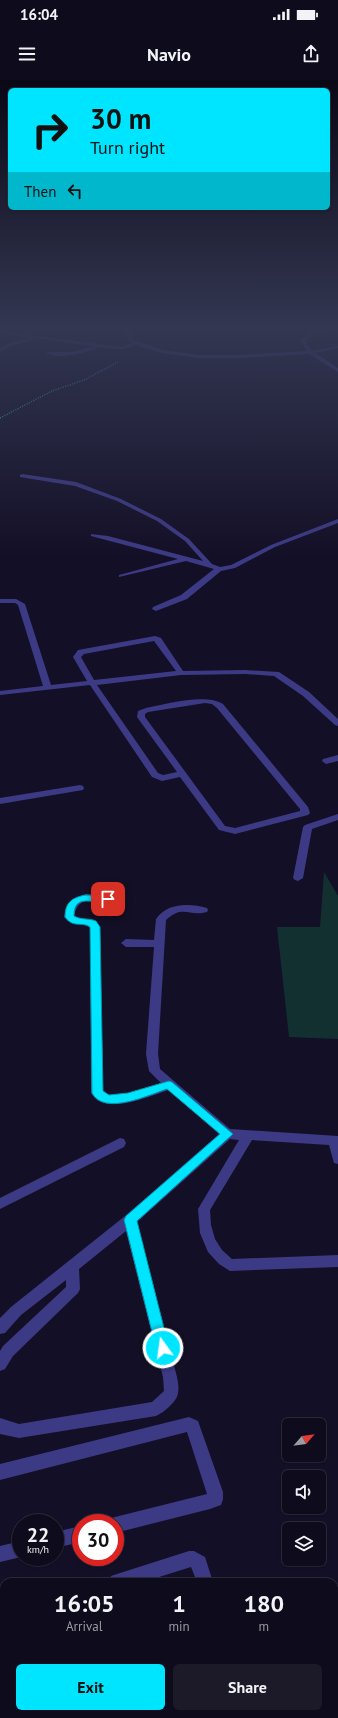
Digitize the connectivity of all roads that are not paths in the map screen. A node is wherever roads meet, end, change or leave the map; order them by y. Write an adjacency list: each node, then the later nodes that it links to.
1 (22, 476): 5 (street)
2 (338, 521): 6 (street)
3 (93, 535): 4 (street)
4 (184, 560): 5 (street); 7 (street)
5 (210, 565): 6 (street)
6 (219, 569): 9 (street)
7 (122, 576)
8 (0, 601): 12 (street)
9 (156, 609)
10 (182, 673): 11 (street); 11 (street); 14 (street)
11 (92, 683): 12 (street); 17 (street)
12 (48, 688): 13 (street)
13 (0, 693)
14 (338, 723)
15 (338, 758): 16 (street)
16 (326, 761)
17 (182, 774): 17 (street)
18 (80, 788): 19 (street)
19 (0, 801)
20 (338, 817): 21 (street)
21 (298, 878)
22 (119, 899): 26 (street)
23 (203, 910): 25 (street)
24 (126, 943): 25 (street)
25 (159, 944): 26 (street)
26 (169, 1085): 27 (street)
27 (227, 1134): 28 (street); 33 (street)
28 (248, 1136): 29 (street); 34 (street)
29 (336, 1142): 31 (street)
30 (120, 1143): 32 (street)
31 (338, 1159)
32 (0, 1204)
33 (130, 1220): 35 (street); 38 (street)
34 (338, 1261)
35 (72, 1267): 36 (street); 37 (street)
36 (0, 1328)
37 (0, 1364)
38 (0, 1425)
39 (0, 1472): 40 (street)
40 (124, 1523)
41 (12, 1551): 42 (street)
42 (0, 1554)
43 (130, 1578): 44 (street)
44 (204, 1578)

